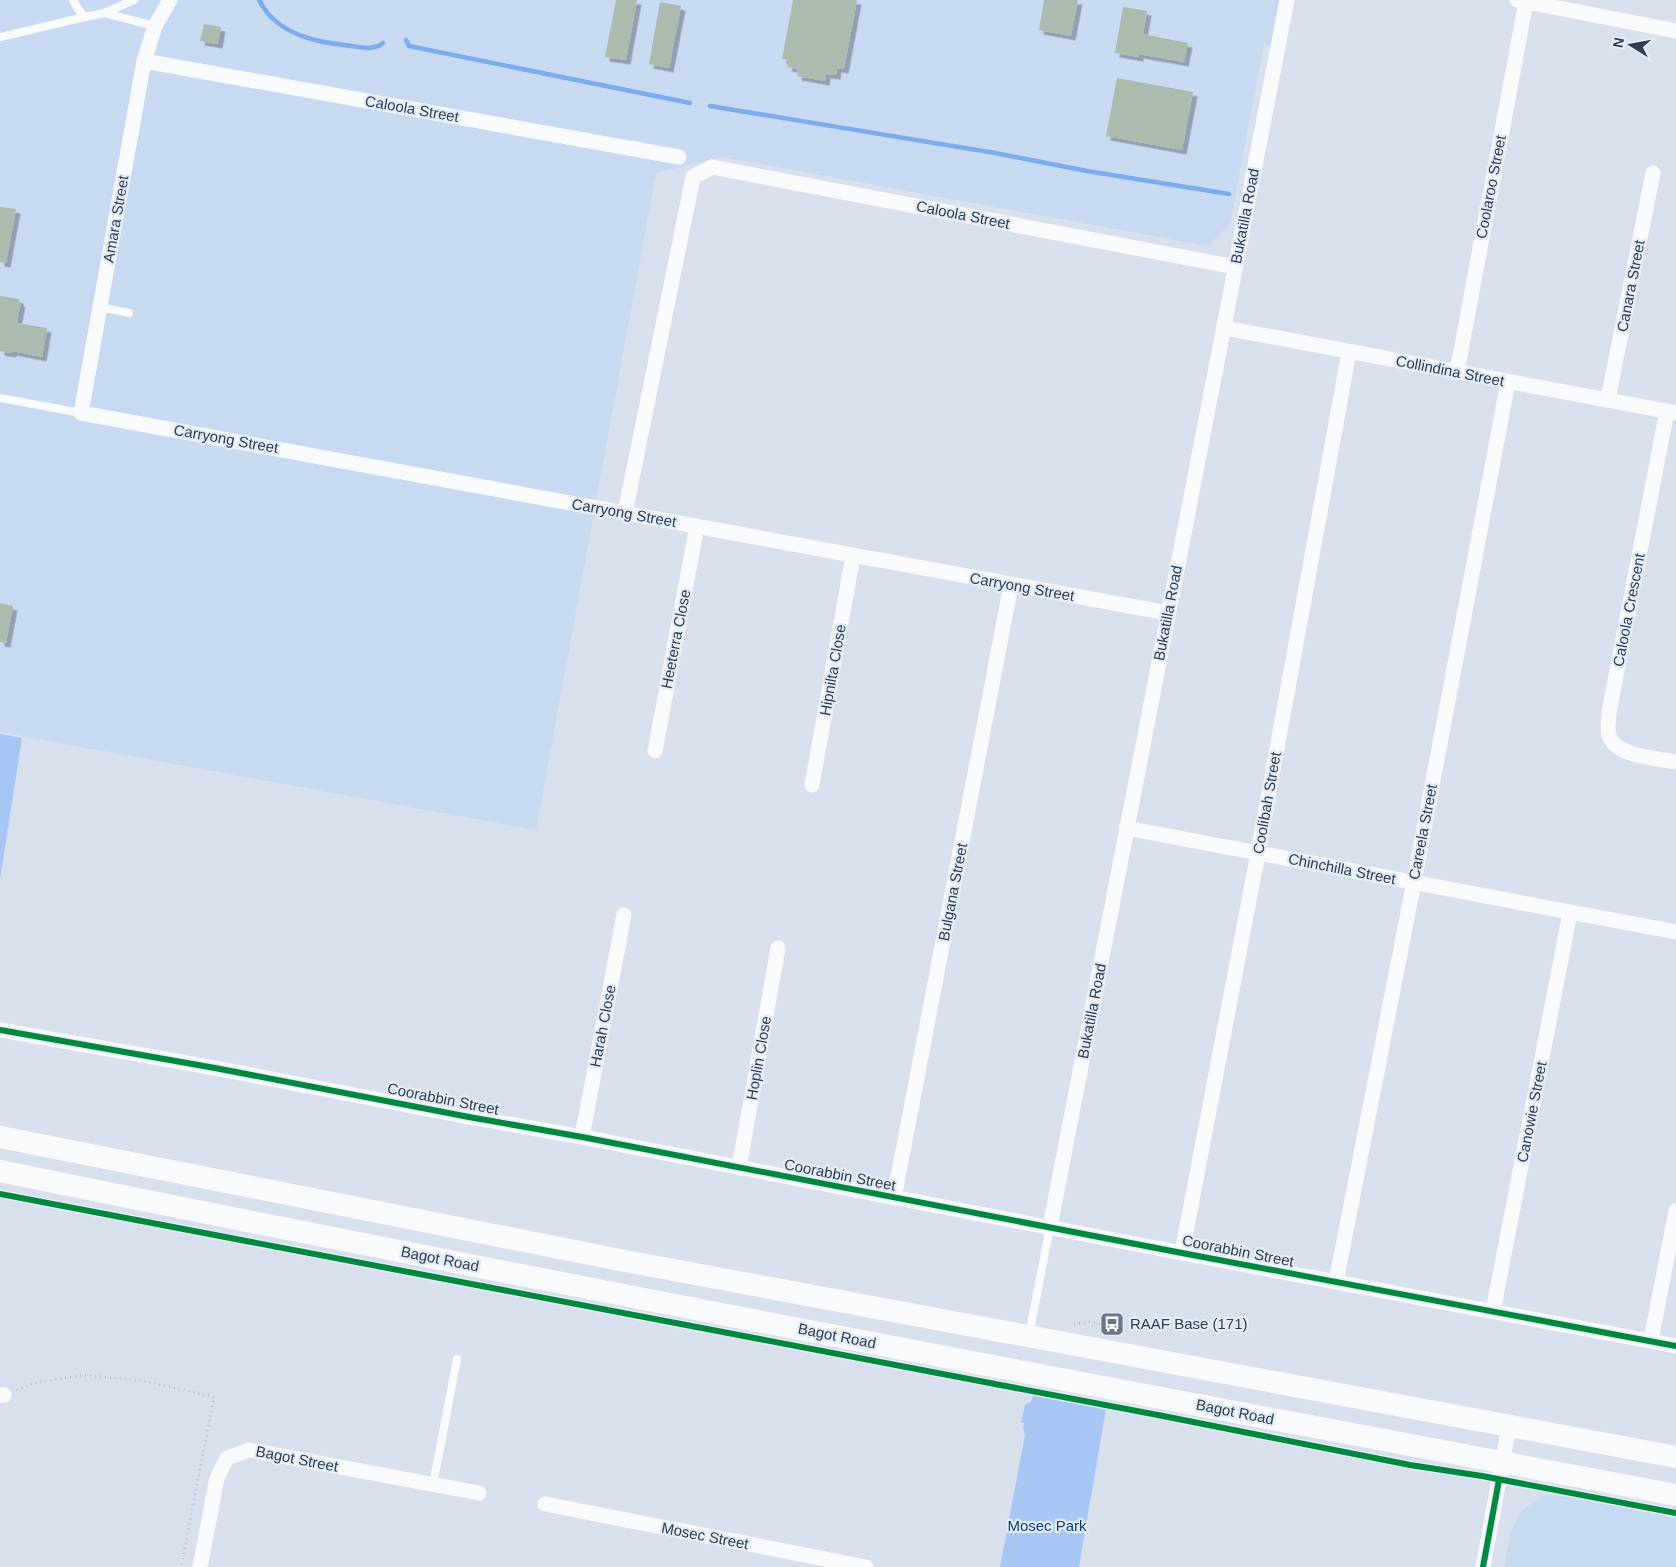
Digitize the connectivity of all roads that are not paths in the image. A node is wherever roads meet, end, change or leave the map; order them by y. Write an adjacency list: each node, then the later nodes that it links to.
1 (73, 0): 8 (lane)
2 (134, 0): 7 (lane)
3 (170, 0): 9 (street, Amara Street)
4 (1287, 0): 15 (street, Bukatilla Road)
5 (1521, 1): 6 (street); 20 (street, Coolaroo Street)
6 (1581, 6): 10 (street)
7 (104, 13): 8 (lane); 9 (lane)
8 (85, 17): 11 (lane)
9 (155, 26): 12 (street, Amara Street)
10 (1676, 31)
11 (0, 37)
12 (144, 61): 13 (street, Caloola Street); 16 (street, Amara Street)
13 (679, 157)
14 (1653, 174): 23 (street, Canara Street)
15 (1236, 267): 18 (street, Bukatilla Road); 26 (street, Caloola Street)
16 (100, 307): 17 (lane); 25 (street, Amara Street)
17 (129, 313)
18 (1225, 328): 19 (street, Collindina Street); 30 (street, Bukatilla Road)
19 (1349, 352): 20 (street, Collindina Street); 35 (street, Coolibah Street)
20 (1457, 372): 21 (street, Collindina Street)
21 (1508, 382): 23 (street, Collindina Street); 36 (street, Careela Street)
22 (0, 398): 25 (lane)
23 (1608, 399): 24 (street, Collindina Street)
24 (1671, 412): 32 (street, Caloola Crescent)
25 (81, 413): 26 (street, Carryong Street)
26 (626, 513): 27 (street, Carryong Street)
27 (697, 526): 28 (street, Carryong Street); 31 (street, Heeterra Close)
28 (853, 556): 29 (street, Carryong Street); 33 (street, Hipnilta Close)
29 (1011, 585): 30 (street, Carryong Street); 46 (street, Bulgana Street)
30 (1168, 613): 34 (street, Bukatilla Road)
31 (655, 751)
32 (1676, 762)
33 (812, 784)
34 (1126, 828): 35 (street, Chinchilla Street); 48 (street, Bukatilla Road)
35 (1258, 853): 36 (street, Chinchilla Street); 49 (street, Coolibah Street)
36 (1414, 882): 37 (street, Chinchilla Street); 50 (street, Careela Street)
37 (1570, 913): 39 (street, Chinchilla Street); 51 (street, Canowie Street)
38 (624, 915): 43 (street, Harah Close)
39 (1676, 932)
40 (778, 948): 44 (street, Hoplin Close)
41 (0, 1030): 43 (street, Coorabbin Street)
42 (0, 1137): 52 (main road)
43 (582, 1137): 44 (street, Coorabbin Street)
44 (739, 1168): 46 (street, Coorabbin Street)
45 (0, 1172): 58 (main road, Bagot Road)
46 (894, 1198): 48 (street, Coorabbin Street)
47 (1676, 1211): 53 (street)
48 (1050, 1227): 49 (street, Coorabbin Street); 52 (lane)
49 (1182, 1253): 50 (street, Coorabbin Street)
50 (1336, 1282): 51 (street, Coorabbin Street)
51 (1493, 1311): 53 (street, Coorabbin Street)
52 (1029, 1337): 56 (main road)
53 (1651, 1340): 54 (street, Coorabbin Street)
54 (1676, 1346)
55 (457, 1359): 59 (lane)
56 (1509, 1426): 57 (main road); 58 (street)
57 (1676, 1457)
58 (1502, 1462): 61 (main road, Bagot Road); 66 (street)
59 (433, 1485): 60 (street, Bagot Street); 64 (street, Bagot Street)
60 (479, 1493)
61 (1676, 1495)
62 (545, 1504): 63 (street, Mosec Street)
63 (845, 1565): 65 (street, Mosec Street)
64 (200, 1567)
65 (866, 1567)
66 (1483, 1567)

